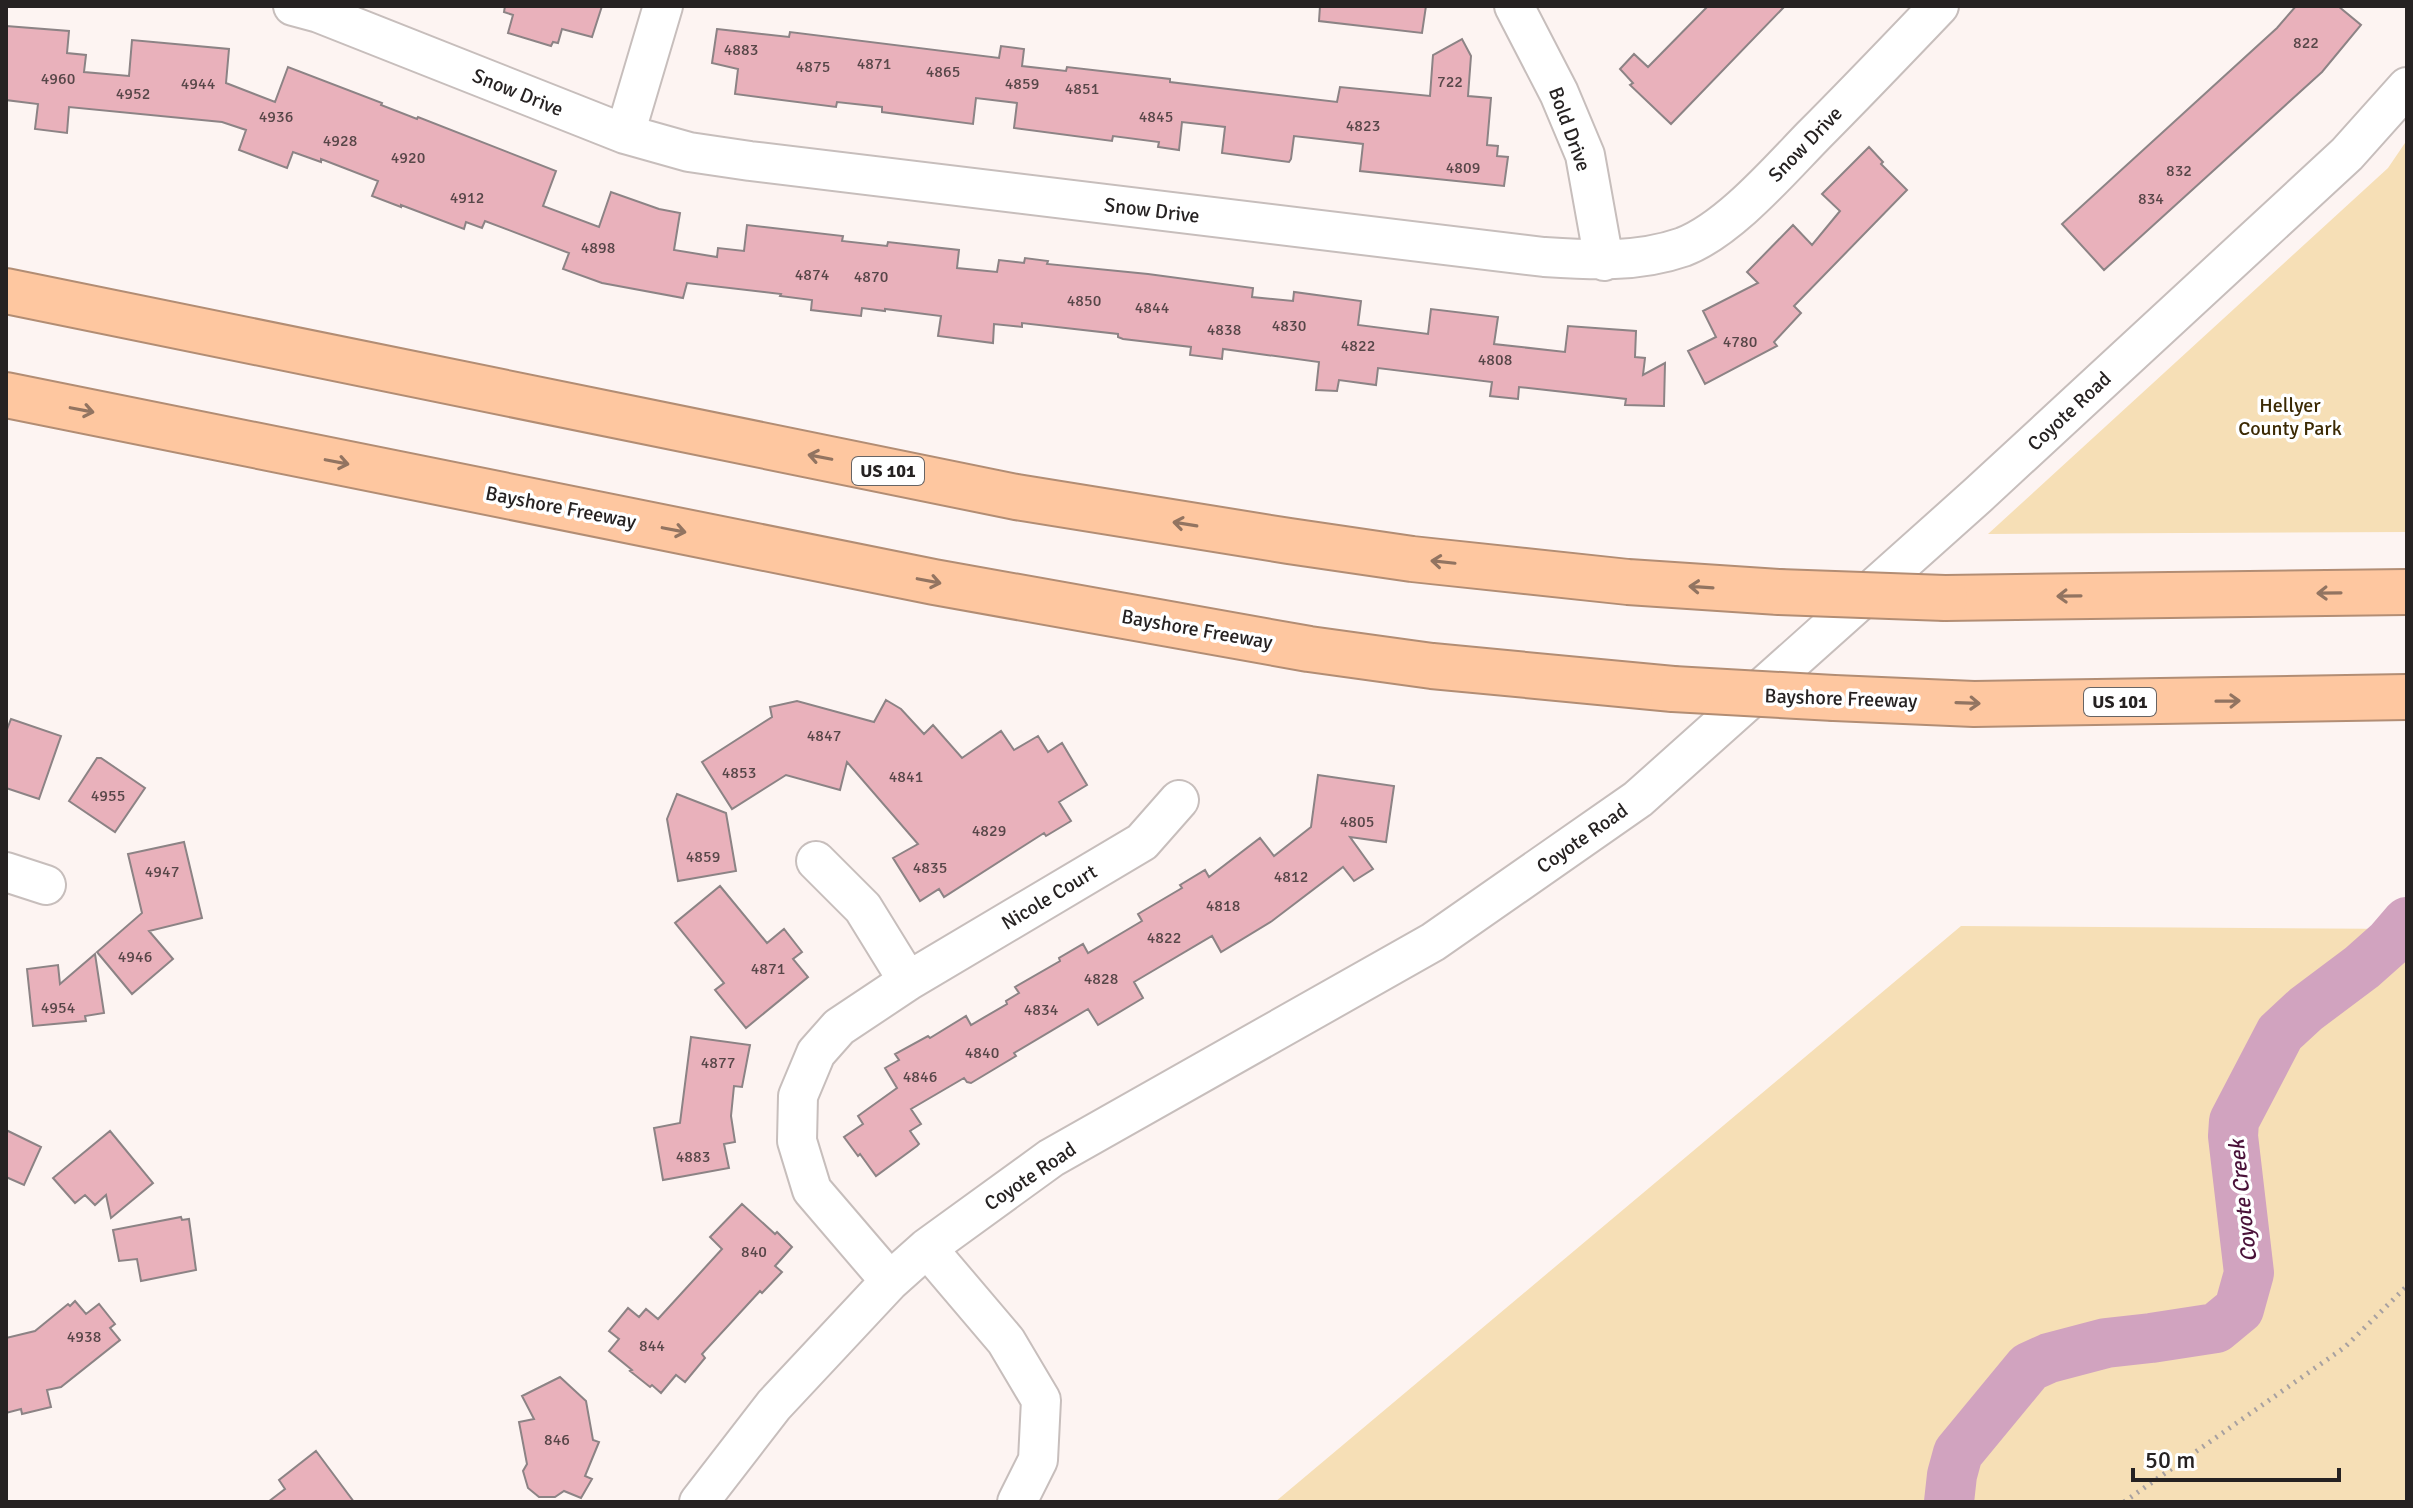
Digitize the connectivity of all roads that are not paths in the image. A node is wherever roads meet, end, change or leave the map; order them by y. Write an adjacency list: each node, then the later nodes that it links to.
1 (663, 6): 6 (street)
2 (1514, 6): 7 (street, Bold Drive)
3 (1939, 6): 7 (street, Snow Drive)
4 (311, 8): 6 (street, Snow Drive)
5 (2407, 87): 17 (street, Coyote Road)
6 (625, 134): 7 (street, Snow Drive)
7 (1604, 261)
8 (6, 291): 10 (highway, US 101, one-way to 8, bridge)
9 (6, 395): 11 (highway, Bayshore Freeway / US 101, one-way to 11, bridge)
10 (2407, 592)
11 (2407, 697)
12 (1179, 800): 16 (street, Nicole Court)
13 (816, 861): 16 (street)
14 (6, 872): 15 (street)
15 (46, 885)
16 (908, 981): 18 (street, Nicole Court)
17 (927, 1248): 18 (street, Coyote Road); 20 (street)
18 (890, 1281): 19 (street, Coyote Road)
19 (699, 1502)
20 (1017, 1502)

